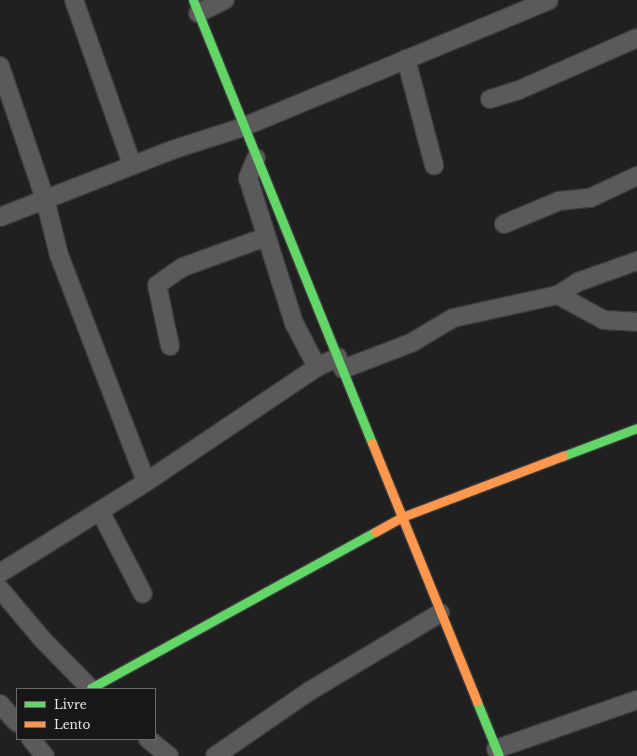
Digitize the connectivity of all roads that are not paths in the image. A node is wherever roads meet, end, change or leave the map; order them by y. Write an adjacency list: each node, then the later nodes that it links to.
1 (74, 0): 11 (street)
2 (225, 0): 4 (street)
3 (550, 0): 6 (street)
4 (195, 6): 9 (street)
5 (637, 38): 8 (street)
6 (406, 59): 9 (street); 12 (street)
7 (0, 66): 14 (street)
8 (490, 99)
9 (243, 127): 10 (street); 11 (street)
10 (256, 158): 17 (street); 22 (street)
11 (132, 165): 14 (street)
12 (434, 165)
13 (637, 176): 16 (street)
14 (45, 199): 15 (street); 25 (street)
15 (0, 218)
16 (504, 224)
17 (266, 238): 21 (street); 23 (street)
18 (637, 261): 19 (street)
19 (558, 295): 20 (street); 22 (street)
20 (637, 322)
21 (170, 346)
22 (340, 363): 23 (street); 27 (street)
23 (316, 366): 25 (street)
24 (637, 428): 27 (street)
25 (146, 482): 26 (street)
26 (100, 512): 28 (street); 30 (street)
27 (402, 517): 31 (street); 33 (street)
28 (0, 573)
29 (0, 589): 32 (street)
30 (142, 594)
31 (440, 613): 39 (street); 42 (street)
32 (90, 688)
33 (93, 688)
34 (637, 700): 39 (street)
35 (0, 704): 36 (street)
36 (16, 722)
37 (31, 740): 40 (street)
38 (149, 740): 41 (street)
39 (498, 752)
40 (45, 756)
41 (169, 756)
42 (215, 756)

